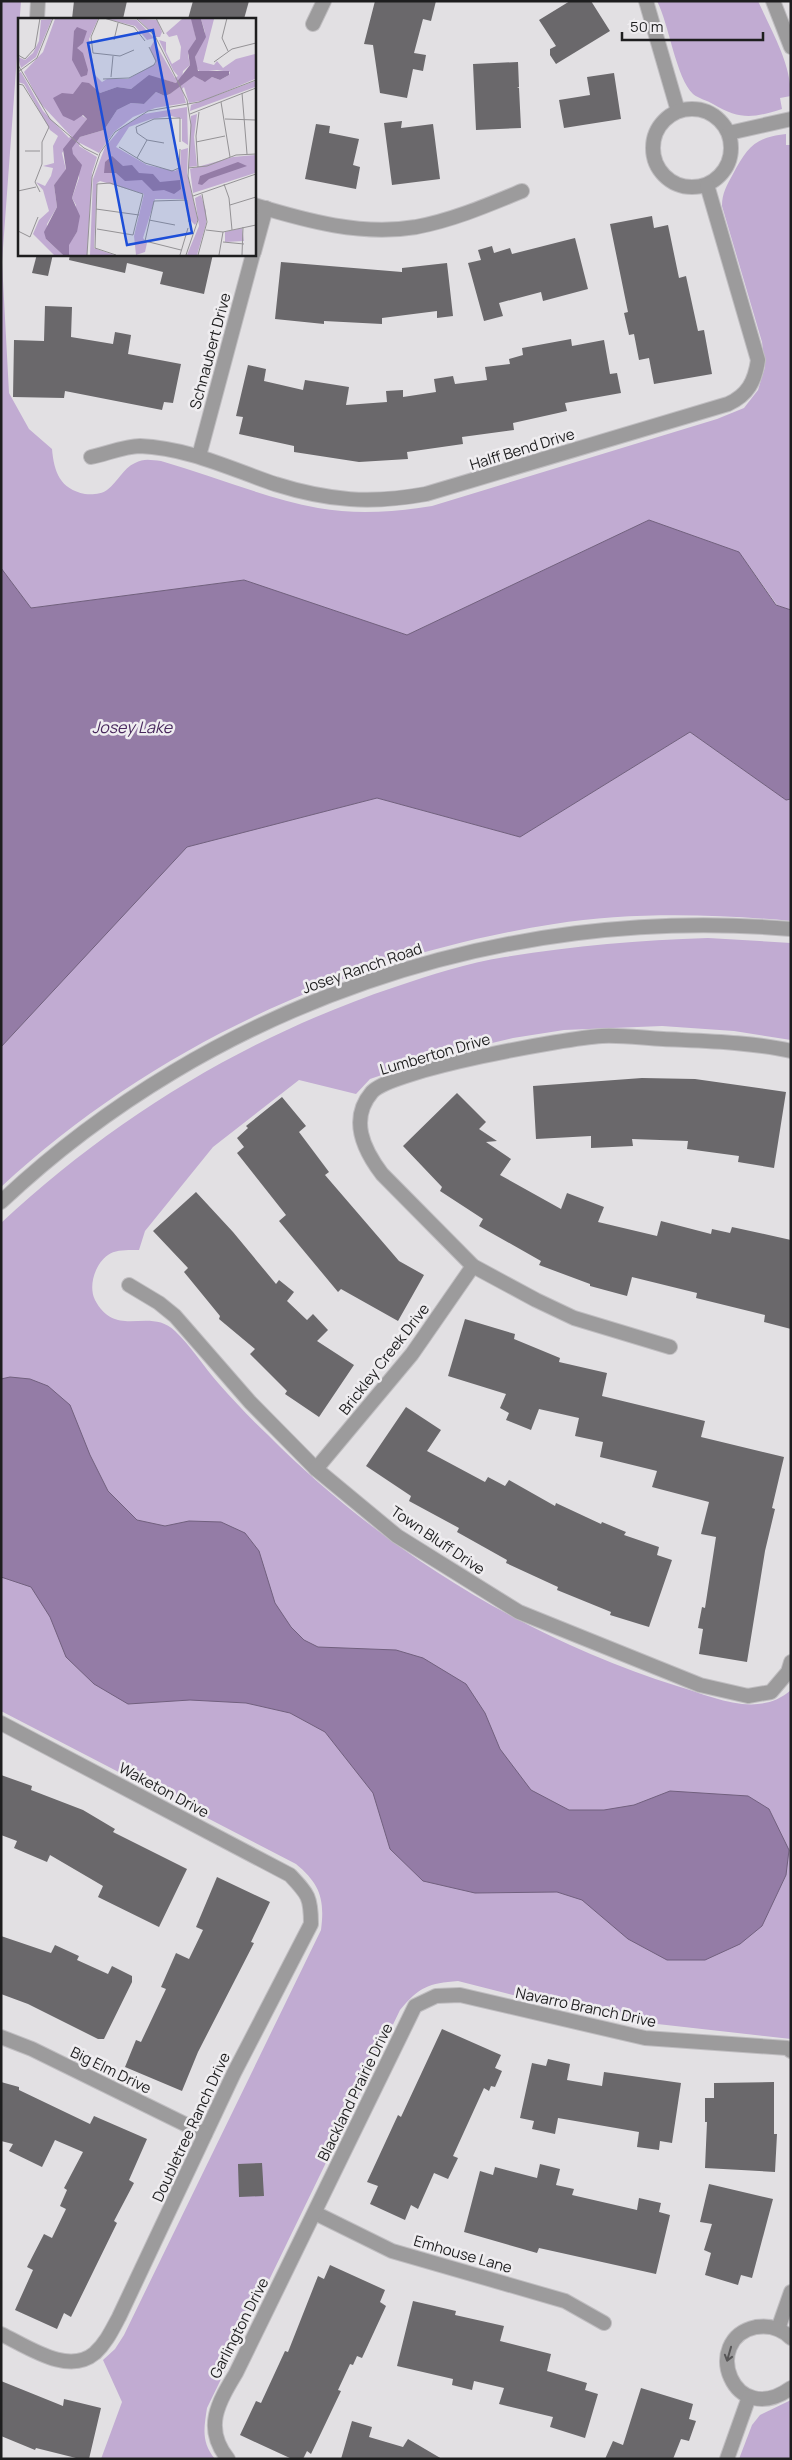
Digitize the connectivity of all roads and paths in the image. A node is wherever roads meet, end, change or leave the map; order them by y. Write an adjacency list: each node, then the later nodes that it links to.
1 (38, 1): 5 (street)
2 (324, 1): 6 (street)
3 (646, 1): 8 (street)
4 (772, 1): 7 (street)
5 (37, 18)
6 (313, 24)
7 (791, 47)
8 (678, 111): 10 (street); 11 (street)
9 (791, 119): 10 (street)
10 (729, 134): 11 (street)
11 (707, 184): 16 (street, Halff Bend Drive)
12 (522, 191): 13 (street)
13 (260, 207): 14 (street, Schnaubert Drive)
14 (255, 245)
15 (253, 255): 16 (street, Schnaubert Drive)
16 (198, 456): 17 (street, Halff Bend Drive)
17 (91, 457)
18 (791, 929): 20 (street, Josey Ranch Road)
19 (791, 1051): 21 (street, Lumberton Drive)
20 (1, 1202)
21 (474, 1266): 23 (street, Lumberton Drive); 24 (street, Brickley Creek Drive)
22 (129, 1285): 24 (street, Town Bluff Drive)
23 (670, 1347)
24 (316, 1468): 25 (street, Town Bluff Drive)
25 (791, 1662)
26 (1, 1723): 27 (street, Waketon Drive)
27 (307, 1893): 31 (street, Doubletree Ranch Drive)
28 (436, 1996): 30 (street, Navarro Branch Drive); 32 (street, Blackland Prairie Drive)
29 (1, 2037): 31 (street, Big Elm Drive)
30 (791, 2051)
31 (205, 2134): 36 (street, Doubletree Ranch Drive)
32 (314, 2213): 34 (street, Emhouse Lane); 40 (street, Garlington Drive)
33 (791, 2292): 35 (street)
34 (604, 2323)
35 (778, 2329): 37 (street); 39 (street, one-way to 39)
36 (1, 2334)
37 (791, 2338)
38 (791, 2388): 39 (street)
39 (749, 2397): 41 (street)
40 (228, 2459)
41 (726, 2459)

